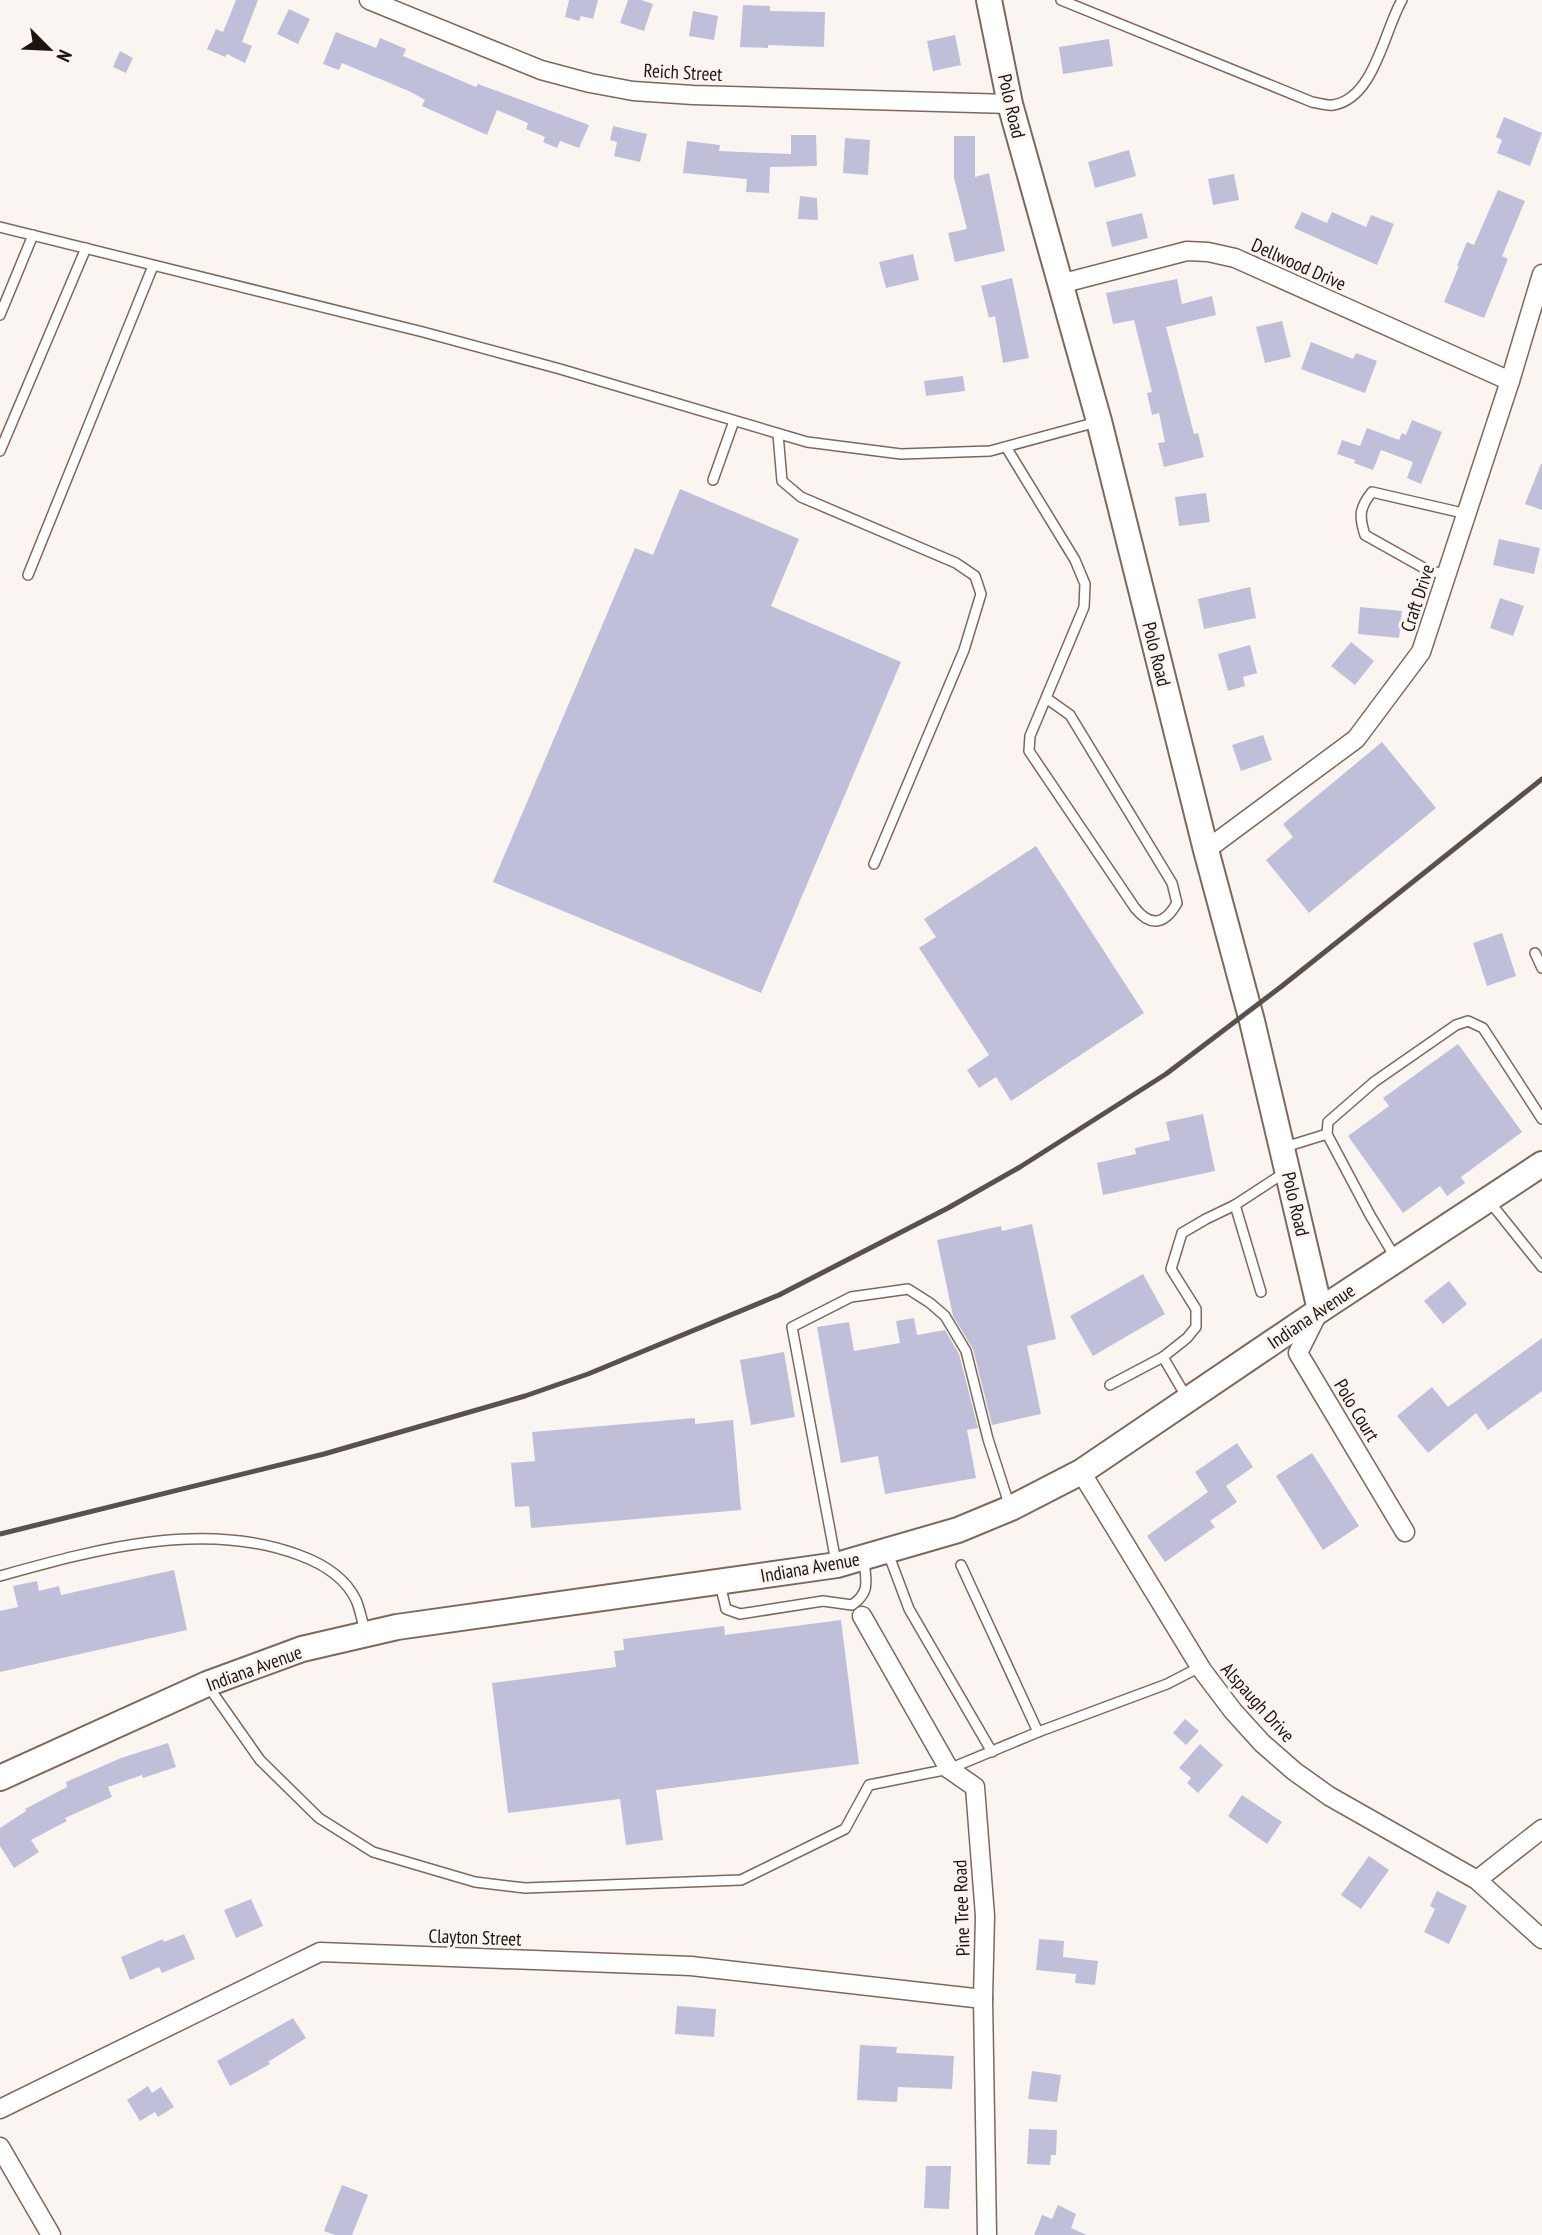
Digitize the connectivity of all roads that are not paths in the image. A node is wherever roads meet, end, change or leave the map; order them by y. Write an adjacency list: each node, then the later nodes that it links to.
1 (369, 0): 5 (street, Reich Street)
2 (989, 0): 5 (main road, Polo Road)
3 (1061, 0): 4 (lane)
4 (1402, 0)
5 (1010, 104): 11 (main road, Polo Road)
6 (0, 227): 7 (lane)
7 (33, 235): 8 (lane); 12 (lane)
8 (86, 248): 9 (lane); 18 (lane)
9 (153, 265): 14 (lane); 22 (lane)
10 (1542, 274): 13 (street, Craft Drive)
11 (1060, 284): 13 (street, Dellwood Drive); 15 (main road, Polo Road)
12 (0, 315)
13 (1510, 381): 20 (street, Craft Drive)
14 (734, 421): 16 (lane); 19 (lane)
15 (1099, 421): 17 (lane); 24 (main road, Polo Road)
16 (778, 434): 17 (lane); 25 (lane)
17 (1006, 447): 23 (lane)
18 (0, 452)
19 (713, 480)
20 (1467, 514): 21 (street, Craft Drive); 21 (lane)
21 (1448, 573): 24 (street, Craft Drive)
22 (28, 575)
23 (1046, 698): 23 (lane)
24 (1206, 850): 30 (main road, Polo Road)
25 (874, 864)
26 (1535, 953): 27 (lane)
27 (1542, 968)
28 (1542, 1119): 29 (lane)
29 (1327, 1134): 30 (lane); 34 (lane)
30 (1286, 1159): 33 (lane); 37 (main road, Polo Road)
31 (1542, 1164): 32 (main road, Indiana Avenue)
32 (1488, 1199): 34 (main road, Indiana Avenue); 35 (lane)
33 (1235, 1205): 36 (lane); 38 (lane)
34 (1396, 1259): 37 (main road, Indiana Avenue)
35 (1542, 1267)
36 (1261, 1292)
37 (1320, 1310): 40 (main road, Indiana Avenue); 43 (street, Polo Court)
38 (1163, 1357): 39 (lane); 40 (lane)
39 (1110, 1385)
40 (1188, 1399): 41 (main road, Indiana Avenue)
41 (1081, 1472): 42 (main road, Indiana Avenue); 52 (street, Alspaugh Drive)
42 (1011, 1508): 44 (main road, Indiana Avenue); 47 (lane)
43 (1405, 1531)
44 (888, 1551): 45 (main road, Indiana Avenue); 55 (lane)
45 (864, 1558): 47 (main road, Indiana Avenue); 49 (lane)
46 (961, 1564): 54 (lane)
47 (837, 1565): 49 (main road, Indiana Avenue)
48 (0, 1576): 51 (lane)
49 (720, 1583): 51 (main road, Indiana Avenue)
50 (862, 1616): 56 (street, Pine Tree Road)
51 (366, 1634): 53 (main road, Indiana Avenue)
52 (1200, 1667): 54 (lane); 59 (street, Alspaugh Drive)
53 (207, 1684): 56 (lane); 57 (main road, Indiana Avenue)
54 (1038, 1732): 55 (lane)
55 (992, 1752): 56 (lane)
56 (949, 1769): 61 (street, Pine Tree Road)
57 (0, 1778)
58 (1542, 1829): 59 (street)
59 (1477, 1880): 60 (street, Alspaugh Drive)
60 (1542, 1939)
61 (983, 1999): 62 (street, Clayton Street); 65 (street, Pine Tree Road)
62 (0, 2109)
63 (0, 2147): 64 (street)
64 (51, 2235)
65 (987, 2235)

